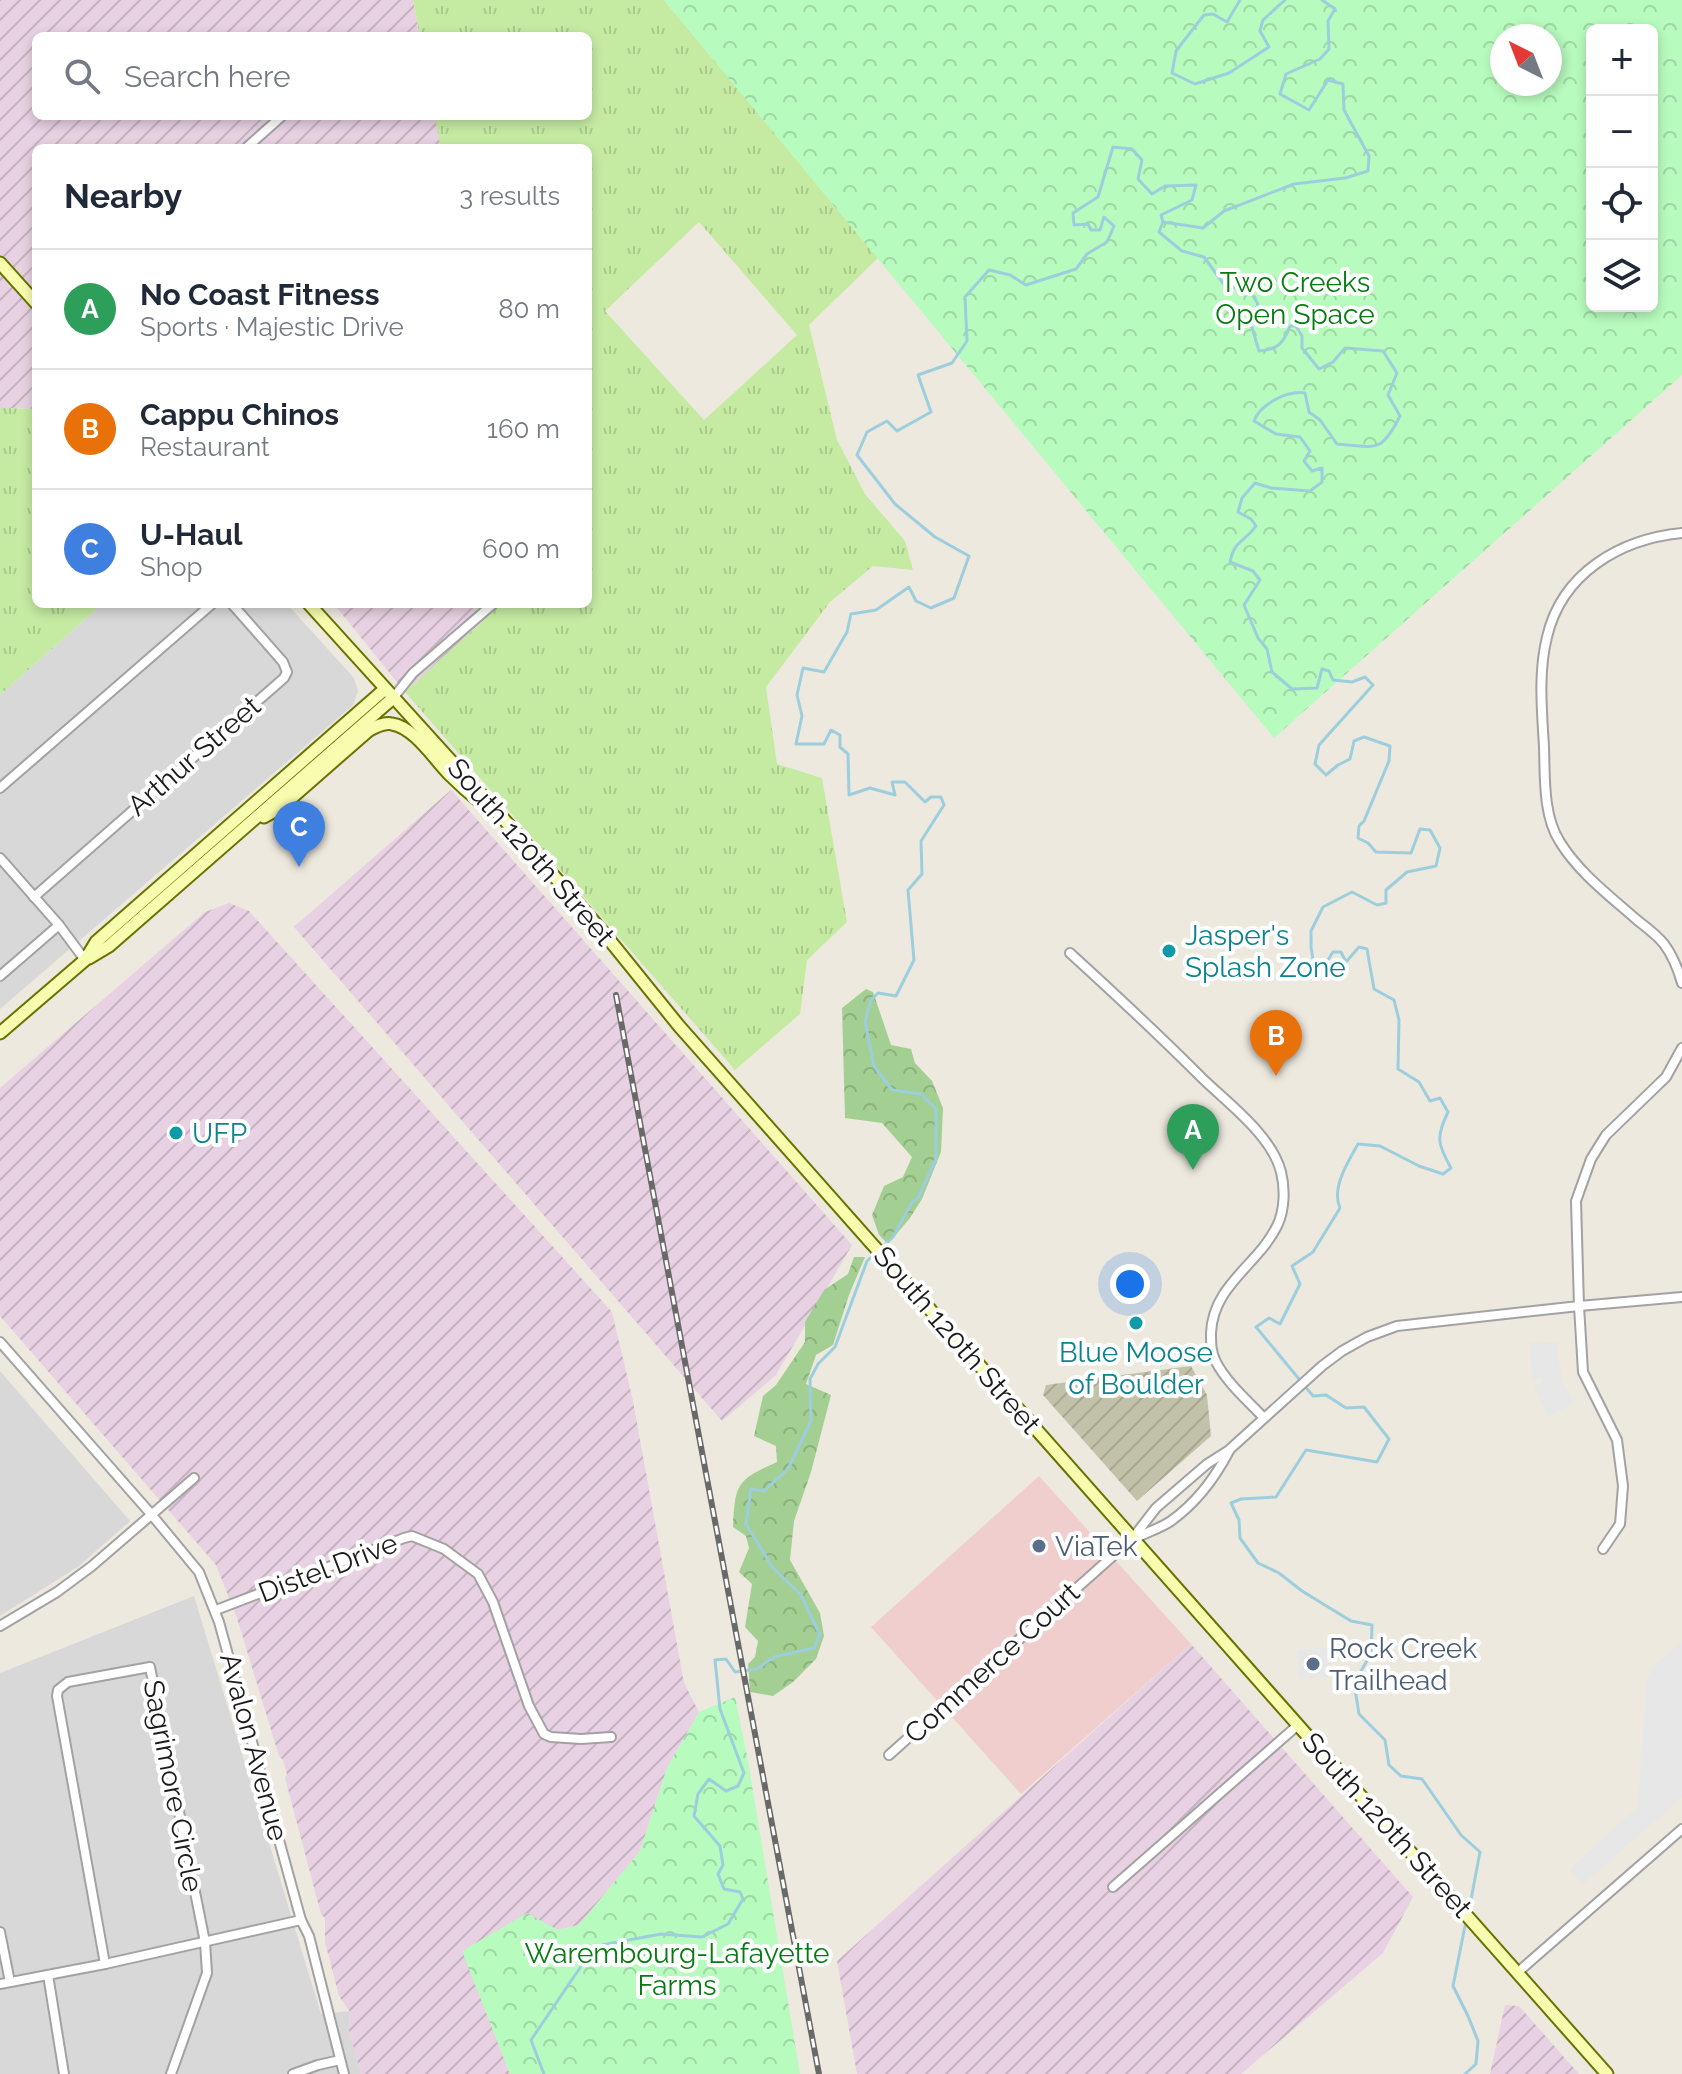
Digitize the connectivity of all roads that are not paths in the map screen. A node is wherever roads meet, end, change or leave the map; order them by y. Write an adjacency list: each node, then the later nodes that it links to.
1 (278, 120): 2 (street)
2 (250, 144)
3 (0, 263): 4 (main road)
4 (32, 299)
5 (1682, 533): 20 (street)
6 (207, 608): 11 (street)
7 (236, 608): 15 (street, Arthur Street)
8 (313, 608): 10 (main road, South 120th Street)
9 (488, 608): 10 (street)
10 (389, 694): 12 (main road); 13 (main road, South 120th Street); 18 (main road)
11 (0, 788)
12 (240, 831): 13 (main road); 18 (main road)
13 (519, 836): 30 (main road, South 120th Street)
14 (0, 858): 15 (street)
15 (34, 897): 16 (street)
16 (59, 925): 18 (street); 19 (street)
17 (1070, 953): 26 (street)
18 (85, 960): 21 (main road)
19 (0, 976)
20 (1682, 983)
21 (0, 1033)
22 (1682, 1048): 24 (street)
23 (1682, 1297): 24 (street)
24 (1579, 1306): 26 (street); 31 (street)
25 (0, 1342): 29 (street, Avalon Avenue)
26 (1264, 1418): 27 (street)
27 (1229, 1450): 30 (street); 30 (street)
28 (194, 1478): 29 (street)
29 (151, 1514): 32 (street, Avalon Avenue); 33 (street)
30 (1132, 1539): 34 (main road, South 120th Street); 36 (street, Commerce Court)
31 (1603, 1549)
32 (216, 1610): 35 (street, Distel Drive); 39 (street, Avalon Avenue)
33 (0, 1626)
34 (1298, 1725): 38 (street); 43 (main road, South 120th Street)
35 (611, 1737)
36 (889, 1755)
37 (1682, 1829): 43 (street)
38 (1113, 1887)
39 (301, 1920): 41 (street); 46 (street, Avalon Avenue)
40 (0, 1932): 45 (street)
41 (205, 1942): 42 (street); 42 (street, Sagrimore Circle); 48 (street)
42 (105, 1964): 44 (street)
43 (1518, 1972): 51 (main road, South 120th Street)
44 (48, 1975): 45 (street); 47 (street)
45 (5, 1983)
46 (340, 2060): 49 (street); 50 (street, Avalon Avenue)
47 (64, 2074)
48 (171, 2074)
49 (293, 2074)
50 (344, 2074)
51 (1607, 2074)

